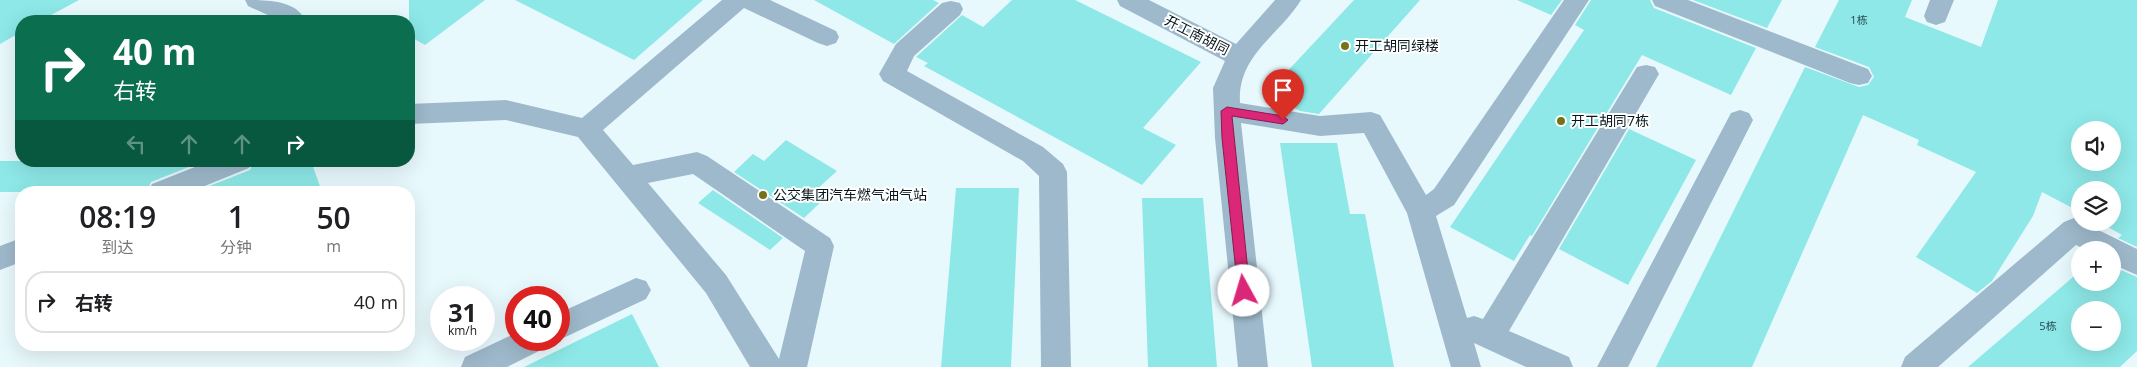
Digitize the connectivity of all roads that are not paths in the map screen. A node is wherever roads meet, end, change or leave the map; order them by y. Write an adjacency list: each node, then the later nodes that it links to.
1 (257, 0): 9 (street)
2 (738, 0): 17 (street)
3 (749, 0): 10 (street)
4 (1129, 0): 11 (street, 开工南胡同)
5 (1289, 0): 11 (street)
6 (1577, 0): 21 (street)
7 (1664, 0): 13 (street)
8 (951, 9): 35 (street)
9 (290, 15)
10 (827, 37)
11 (1240, 56): 14 (street)
12 (1646, 74): 30 (street)
13 (1859, 76)
14 (1227, 111): 21 (street); 36 (street)
15 (415, 114): 17 (street)
16 (1740, 120): 39 (street)
17 (587, 129): 19 (street)
18 (224, 167): 20 (street)
19 (627, 177): 33 (street); 34 (street)
20 (177, 186)
21 (1421, 212): 29 (street)
22 (2095, 241): 40 (street)
23 (15, 252): 25 (street)
24 (2121, 255): 26 (street)
25 (0, 258)
26 (2137, 263)
27 (636, 290): 28 (street)
28 (570, 322)
29 (1454, 322): 30 (street); 37 (street)
30 (1490, 335): 38 (street)
31 (509, 351): 32 (street)
32 (476, 367)
33 (767, 367)
34 (792, 367)
35 (1056, 367)
36 (1253, 367)
37 (1466, 367)
38 (1558, 367)
39 (1612, 367)
40 (1916, 367)

